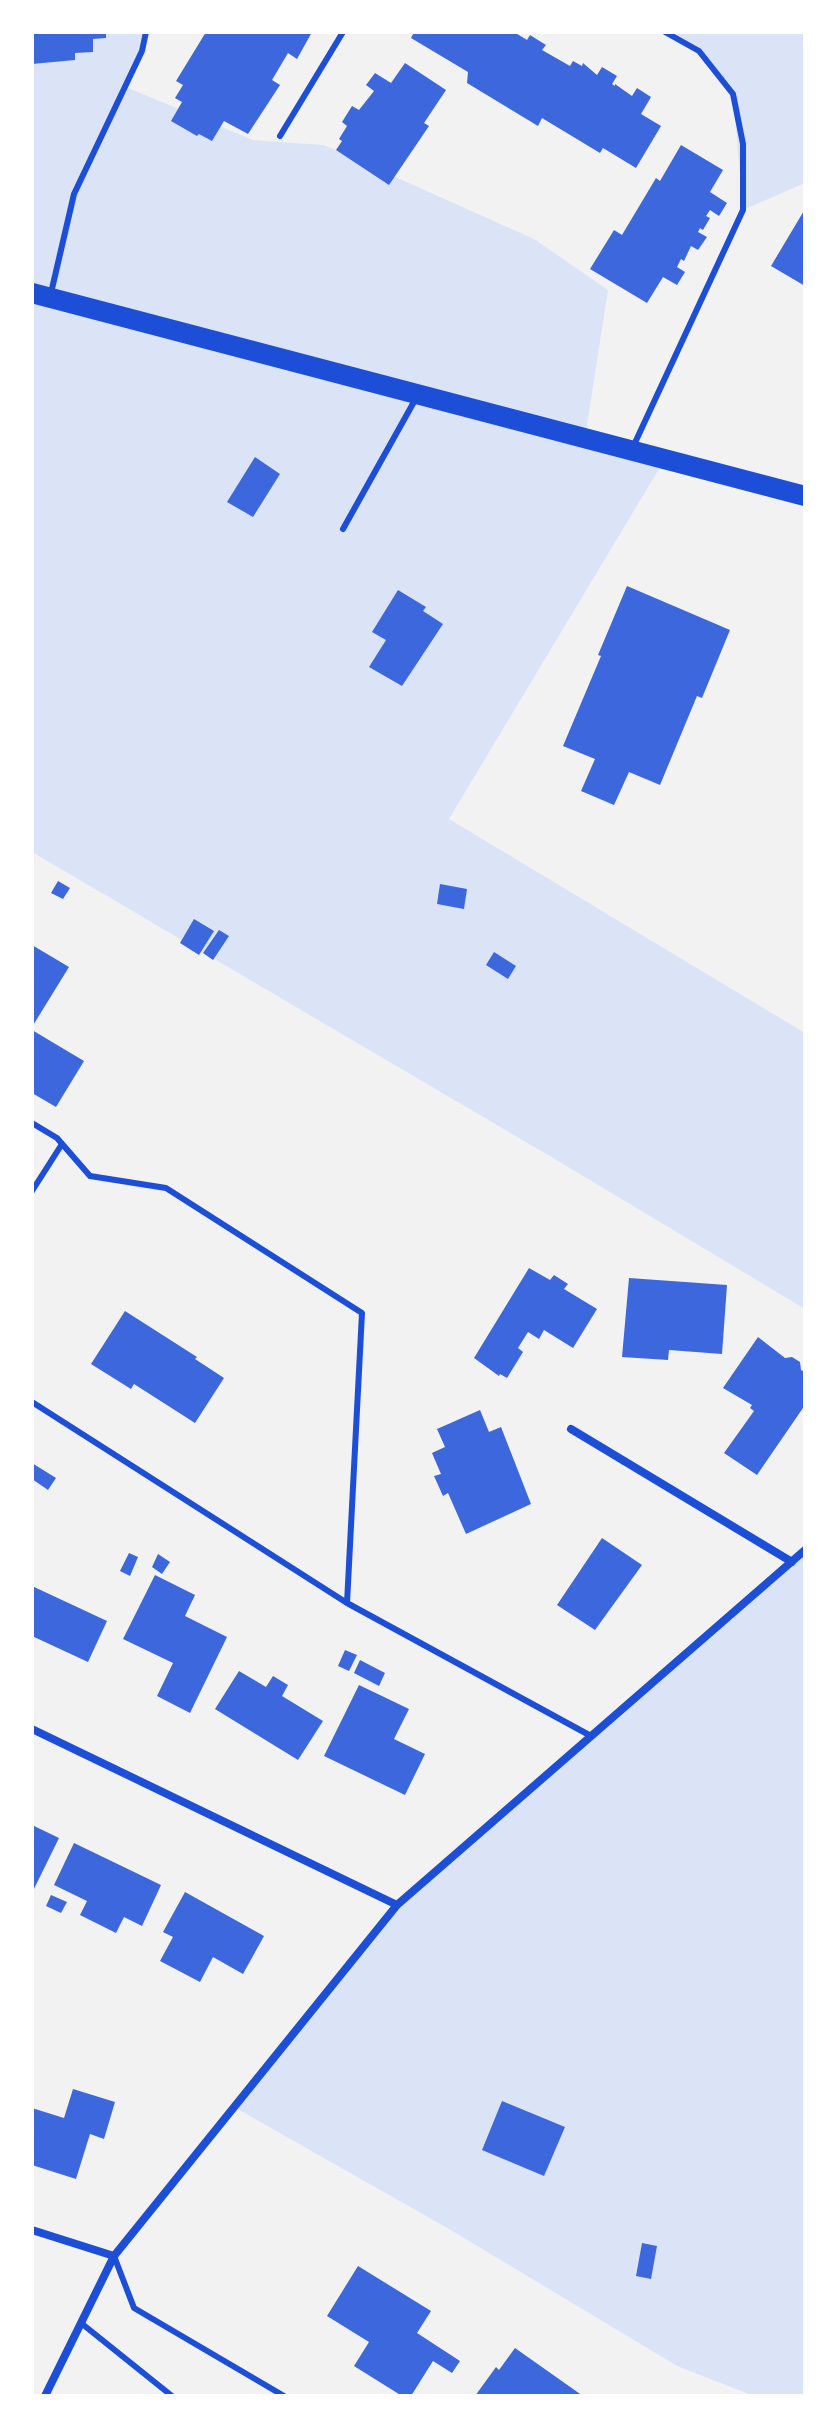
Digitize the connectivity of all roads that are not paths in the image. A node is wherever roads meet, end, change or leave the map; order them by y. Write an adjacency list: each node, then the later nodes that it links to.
1 (146, 32): 5 (lane)
2 (343, 32): 4 (lane)
3 (665, 32): 7 (lane)
4 (280, 136)
5 (41, 295): 6 (main road)
6 (418, 394): 7 (main road); 9 (lane)
7 (631, 450): 8 (main road)
8 (805, 496)
9 (343, 529)
10 (32, 1123): 11 (lane)
11 (62, 1144): 12 (lane); 17 (lane)
12 (32, 1191)
13 (32, 1402): 17 (lane)
14 (571, 1429): 16 (street)
15 (805, 1550): 16 (street)
16 (792, 1562): 19 (street)
17 (347, 1603): 19 (lane)
18 (32, 1729): 20 (street)
19 (591, 1736): 20 (street)
20 (397, 1905): 22 (street)
21 (32, 2230): 22 (street)
22 (114, 2256): 23 (street); 26 (lane)
23 (81, 2323): 24 (street); 25 (lane)
24 (45, 2396)
25 (172, 2396)
26 (284, 2396)

